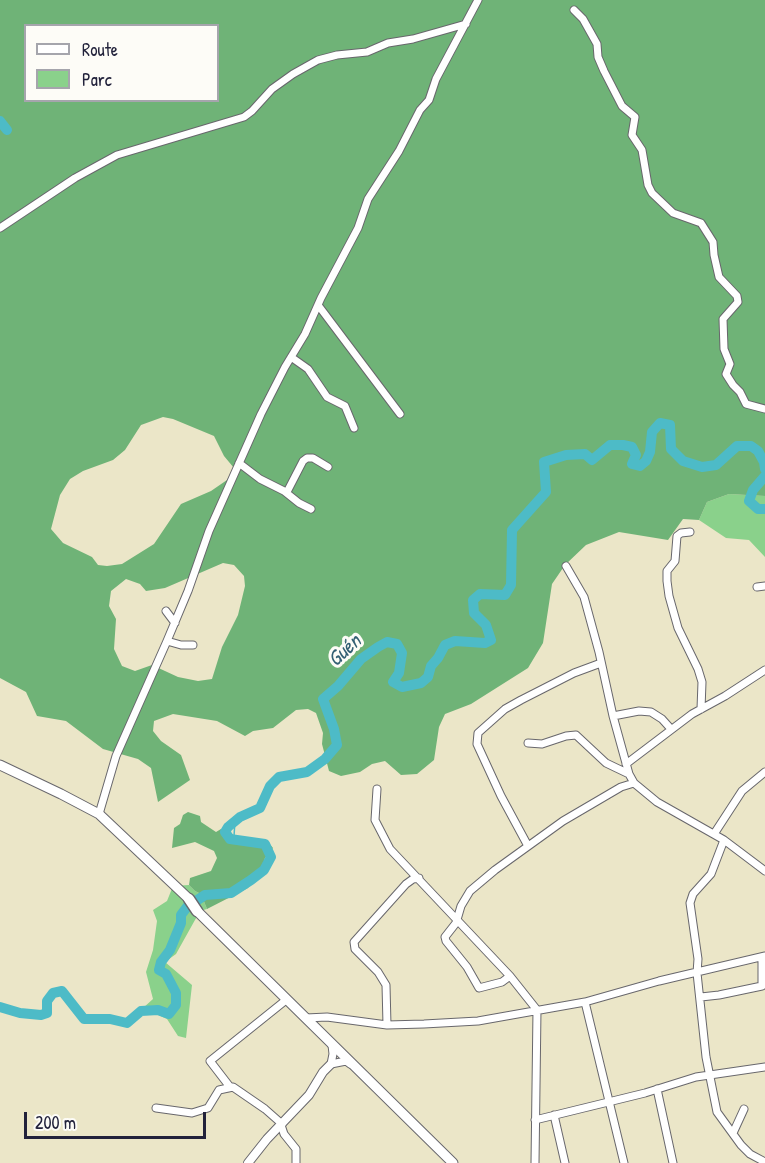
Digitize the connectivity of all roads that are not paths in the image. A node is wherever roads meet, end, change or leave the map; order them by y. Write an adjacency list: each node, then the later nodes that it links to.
1 (478, 0): 3 (street)
2 (574, 10): 7 (street)
3 (466, 24): 4 (street); 5 (street)
4 (0, 228)
5 (318, 305): 6 (street); 8 (street)
6 (291, 357): 9 (street); 10 (street)
7 (765, 409)
8 (400, 414)
9 (354, 428)
10 (239, 463): 12 (street); 19 (street)
11 (328, 467): 12 (street)
12 (287, 492): 13 (street)
13 (311, 509)
14 (690, 532): 24 (street)
15 (566, 566): 22 (street)
16 (765, 586): 17 (street)
17 (757, 587)
18 (166, 611): 19 (street)
19 (175, 622): 20 (street)
20 (167, 641): 21 (street); 34 (street)
21 (193, 645)
22 (601, 663): 25 (street); 37 (street)
23 (765, 670): 24 (street)
24 (701, 709): 26 (street)
25 (613, 717): 26 (street); 28 (street)
26 (671, 729): 28 (street)
27 (528, 743): 31 (street)
28 (626, 764): 31 (street)
29 (0, 765): 34 (main road)
30 (765, 772): 35 (street)
31 (629, 774): 32 (street)
32 (634, 783): 35 (street); 37 (street)
33 (377, 789): 39 (street)
34 (99, 814): 40 (main road)
35 (714, 834): 36 (street)
36 (724, 840): 38 (street); 44 (street)
37 (528, 846): 42 (street)
38 (765, 871)
39 (419, 878): 42 (street); 51 (street)
40 (189, 899): 41 (main road)
41 (196, 911): 47 (main road)
42 (457, 919): 45 (street); 45 (street)
43 (764, 956): 44 (street); 46 (street)
44 (697, 973): 46 (street); 48 (street)
45 (510, 976): 49 (street)
46 (701, 997): 56 (street)
47 (286, 1000): 50 (main road); 57 (street)
48 (585, 1002): 49 (street); 59 (street)
49 (537, 1010): 51 (street); 63 (street)
50 (306, 1018): 51 (street); 52 (main road)
51 (387, 1025)
52 (332, 1045): 53 (street); 54 (main road)
53 (331, 1064): 54 (street); 64 (street)
54 (351, 1064): 69 (main road)
55 (765, 1067): 56 (street)
56 (709, 1075): 58 (street); 65 (street)
57 (231, 1087): 60 (street); 64 (street)
58 (657, 1089): 59 (street); 73 (street)
59 (610, 1102): 62 (street); 72 (street)
60 (156, 1107)
61 (744, 1109): 65 (street)
62 (554, 1115): 63 (street); 71 (street)
63 (535, 1120): 70 (street)
64 (281, 1125): 67 (street); 68 (street)
65 (734, 1133): 66 (street)
66 (760, 1162)
67 (248, 1163)
68 (298, 1163)
69 (453, 1163)
70 (535, 1163)
71 (565, 1163)
72 (624, 1163)
73 (674, 1163)

